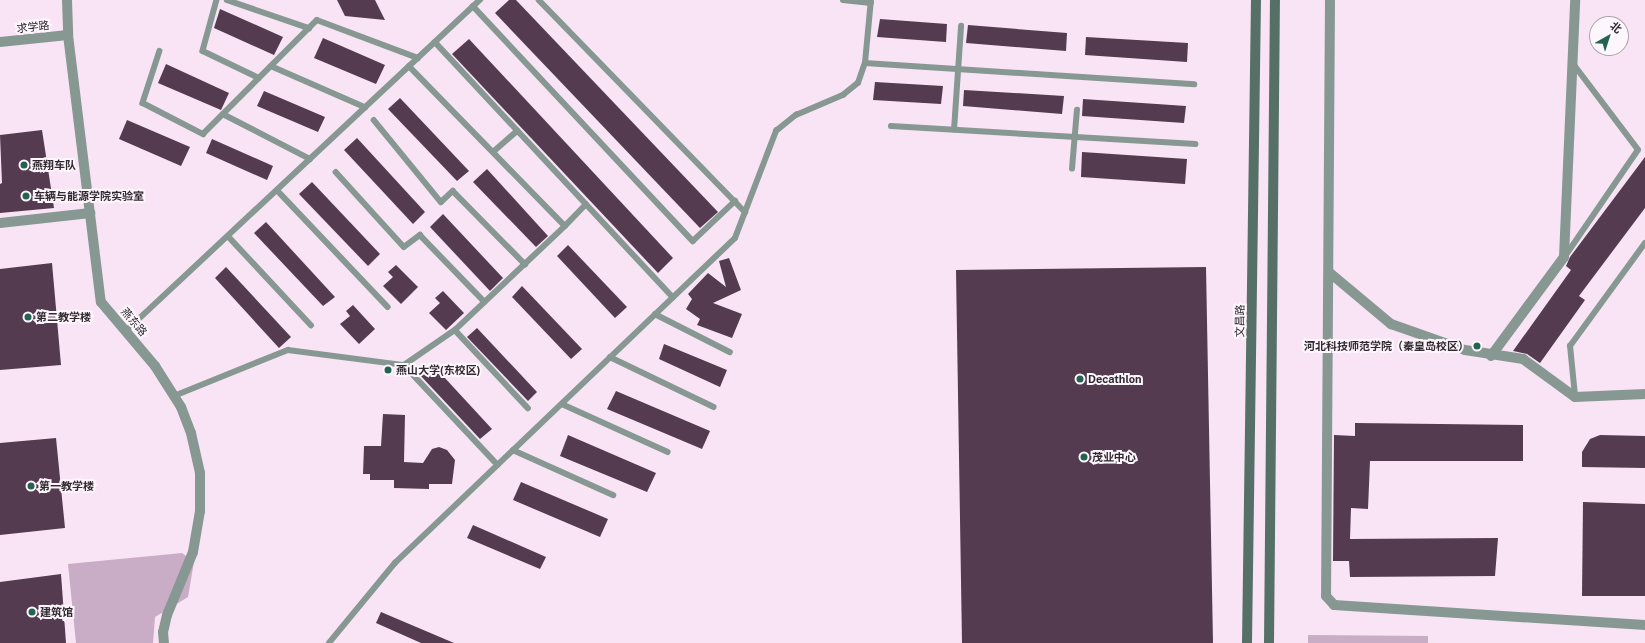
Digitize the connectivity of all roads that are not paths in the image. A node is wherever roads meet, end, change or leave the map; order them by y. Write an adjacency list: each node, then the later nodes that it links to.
1 (67, 0): 15 (street, 燕东路)
2 (216, 0): 25 (lane)
3 (227, 0): 14 (lane)
4 (480, 0): 12 (lane)
5 (539, 0): 41 (lane)
6 (843, 0): 11 (lane)
7 (1256, 0): 76 (main road, 文昌路)
8 (1275, 0): 77 (main road)
9 (1330, 0): 51 (street)
10 (1575, 0): 21 (street)
11 (871, 1): 20 (lane)
12 (473, 6): 17 (lane); 41 (lane)
13 (961, 26): 24 (lane)
14 (309, 28): 19 (lane); 22 (lane)
15 (68, 35): 16 (street, 求学路); 44 (street, 燕东路)
16 (0, 42)
17 (435, 42): 19 (lane); 33 (lane)
18 (160, 51): 29 (lane)
19 (418, 58): 23 (lane)
20 (865, 63): 24 (lane); 43 (lane)
21 (1572, 63): 49 (street); 49 (lane)
22 (271, 66): 25 (lane); 27 (lane)
23 (409, 66): 27 (lane); 36 (lane)
24 (958, 69): 26 (lane); 32 (lane)
25 (259, 78): 29 (lane)
26 (1194, 84)
27 (365, 107): 37 (lane)
28 (1077, 110): 34 (lane)
29 (223, 114): 37 (lane)
30 (374, 120): 50 (lane)
31 (891, 126): 32 (lane)
32 (954, 130): 34 (lane)
33 (517, 131): 36 (lane); 42 (lane)
34 (1075, 137): 35 (lane); 38 (lane)
35 (1195, 144)
36 (492, 152): 46 (lane)
37 (310, 158): 40 (lane)
38 (1072, 169)
39 (336, 172): 53 (lane)
40 (276, 190): 47 (lane); 54 (lane)
41 (735, 201): 43 (lane)
42 (586, 204): 46 (lane); 52 (lane)
43 (745, 212): 52 (lane)
44 (90, 213): 45 (street); 58 (street, 燕东路)
45 (0, 223)
46 (565, 226): 50 (lane)
47 (228, 236): 56 (lane); 58 (lane)
48 (1645, 243): 65 (lane)
49 (1564, 257): 60 (street)
50 (525, 264): 53 (lane)
51 (1330, 273): 60 (street); 73 (street)
52 (673, 297): 55 (lane)
53 (485, 302): 57 (lane)
54 (388, 307)
55 (655, 314): 59 (lane); 61 (lane)
56 (311, 325)
57 (455, 330): 62 (lane); 68 (lane)
58 (126, 331): 64 (street, 燕东路)
59 (730, 352)
60 (1491, 356): 65 (street)
61 (610, 357): 66 (lane); 67 (lane)
62 (404, 365): 64 (lane); 71 (lane)
63 (1645, 394): 65 (street)
64 (174, 396): 74 (street, 燕东路)
65 (1574, 397)
66 (562, 404): 69 (lane); 70 (lane)
67 (714, 407)
68 (528, 408)
69 (513, 450): 71 (lane); 72 (lane)
70 (668, 452)
71 (498, 465): 75 (lane)
72 (613, 495)
73 (1645, 626)
74 (164, 643)
75 (329, 643)
76 (1247, 643)
77 (1269, 643)

